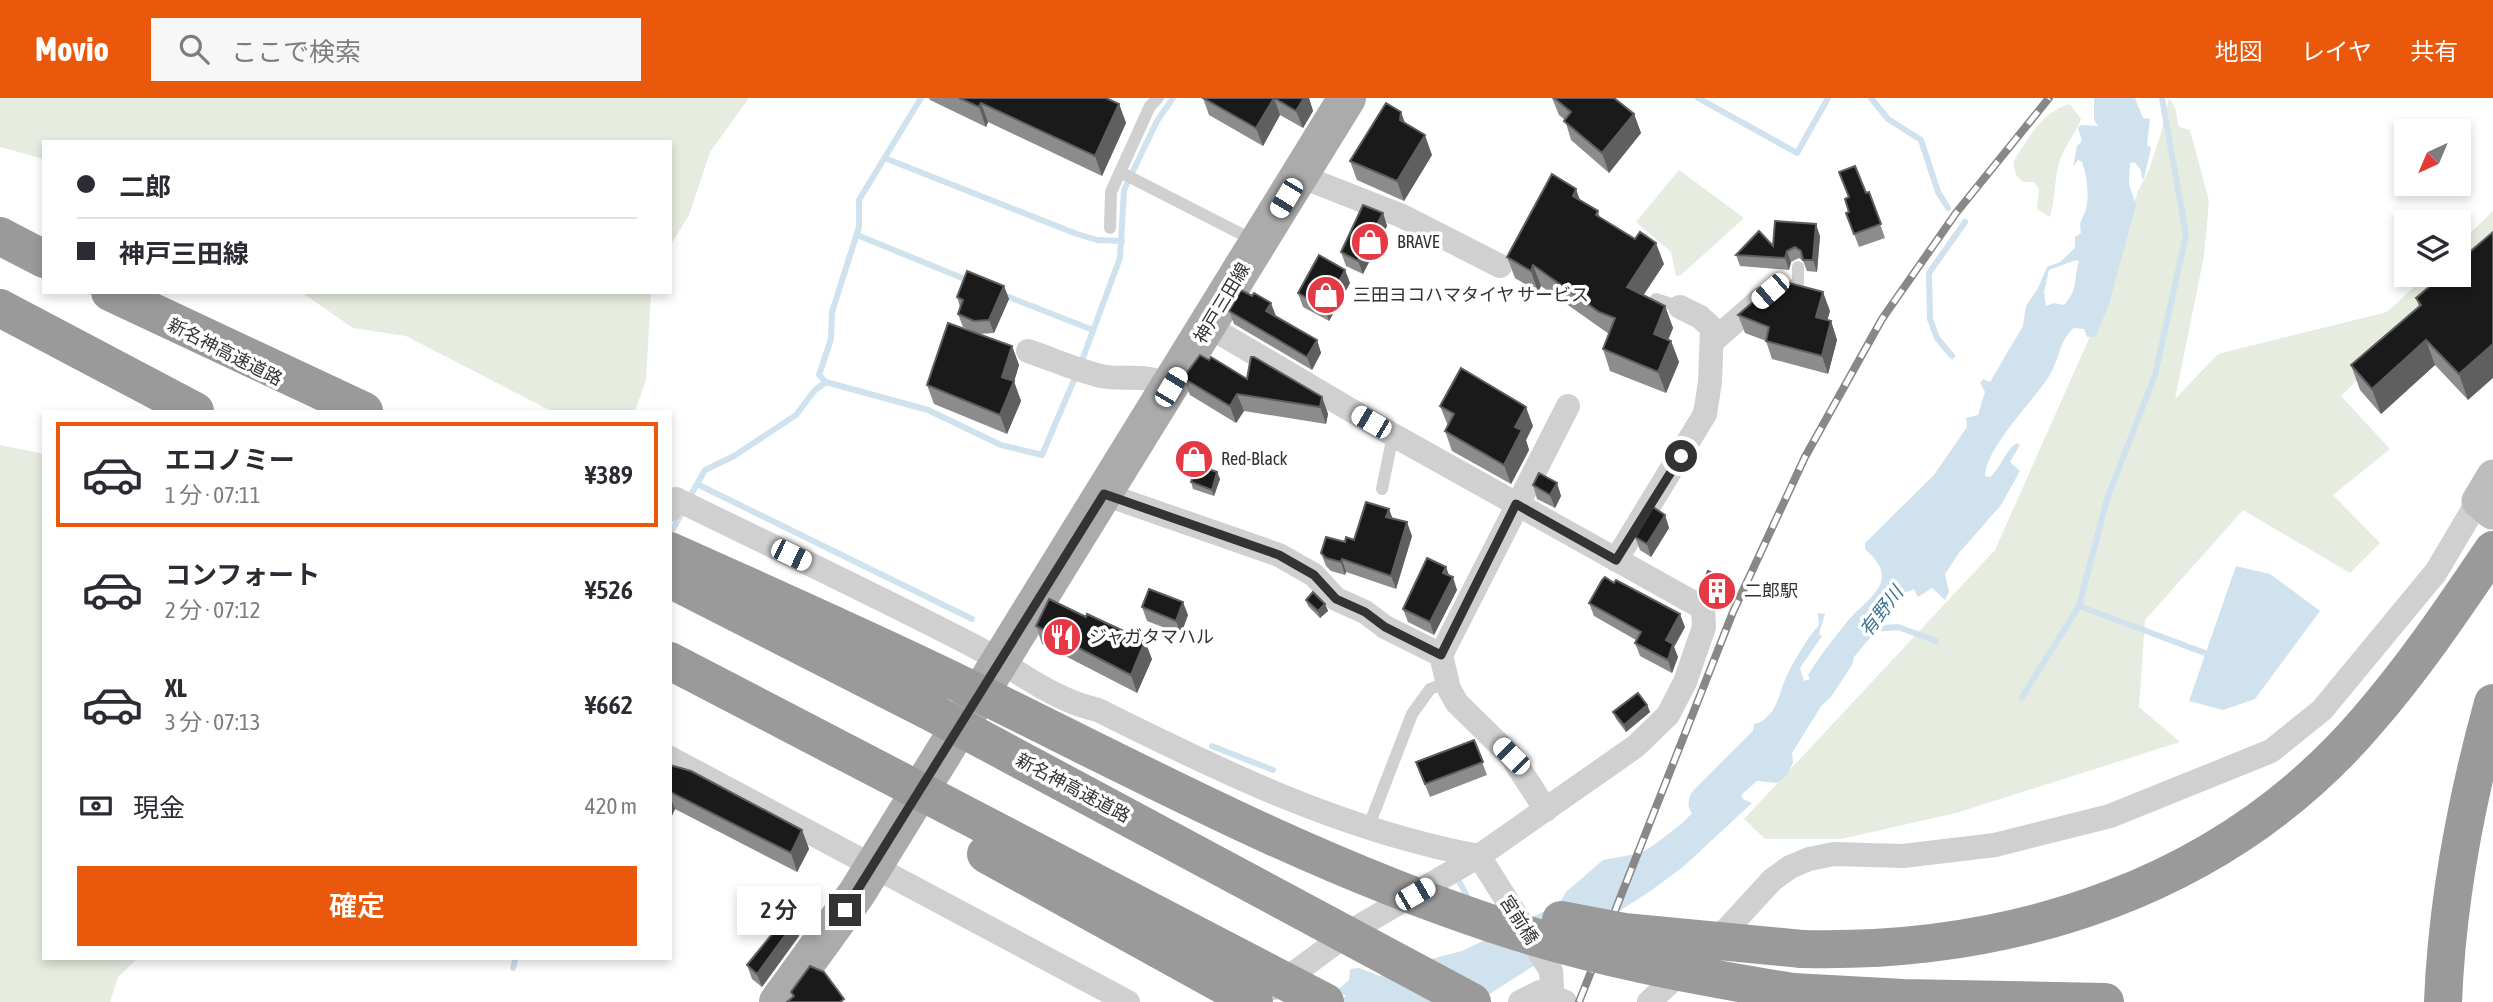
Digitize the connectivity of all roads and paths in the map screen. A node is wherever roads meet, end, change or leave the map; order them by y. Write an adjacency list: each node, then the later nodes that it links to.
1 (1347, 98): 4 (main road, 神戸三田線)
2 (1150, 101): 3 (lane)
3 (1121, 172): 5 (lane); 7 (lane)
4 (1300, 176): 7 (main road, 神戸三田線); 9 (street)
5 (1110, 228)
6 (0, 236): 8 (highway)
7 (1259, 243): 17 (main road, 神戸三田線)
8 (42, 258)
9 (1500, 266)
10 (1798, 267): 11 (lane)
11 (1770, 291): 18 (street)
12 (113, 294): 23 (highway, 新名神高速道路)
13 (113, 294): 24 (highway)
14 (1651, 307): 15 (lane)
15 (1680, 307): 18 (street)
16 (0, 308): 22 (highway)
17 (1208, 326): 20 (main road, 神戸三田線); 25 (street)
18 (1713, 341): 33 (street)
19 (1023, 350): 20 (street)
20 (1171, 387): 27 (main road, 神戸三田線)
21 (1568, 406): 29 (street)
22 (193, 410)
23 (339, 410)
24 (363, 410)
25 (1393, 435): 26 (lane); 29 (street)
26 (1382, 489)
27 (1104, 494): 35 (street); 37 (main road, 神戸三田線)
28 (2488, 497): 54 (street)
29 (1516, 504): 33 (street); 35 (street)
30 (672, 506): 37 (street)
31 (2493, 550): 44 (highway, bridge)
32 (672, 552): 44 (highway, bridge)
33 (1616, 560): 42 (street)
34 (672, 580): 52 (highway, 新名神高速道路, bridge)
35 (1441, 655): 39 (street)
36 (672, 662): 51 (highway, bridge)
37 (999, 663): 43 (street); 46 (main road, 神戸三田線)
38 (672, 673): 50 (highway, bridge)
39 (1448, 682): 42 (street); 43 (lane)
40 (2493, 703): 56 (highway)
41 (672, 759): 46 (street)
42 (1546, 810): 45 (street)
43 (1368, 828): 45 (street)
44 (1289, 847): 55 (highway, bridge)
45 (1483, 863): 47 (street, 宮前橋); 50 (street)
46 (874, 867): 48 (main road, 神戸三田線); 49 (street)
47 (1556, 993): 53 (street)
48 (778, 1002)
49 (1128, 1002)
50 (1254, 1002)
51 (1325, 1002)
52 (1472, 1002)
53 (1520, 1002)
54 (1650, 1002)
55 (2105, 1002)
56 (2443, 1002)

